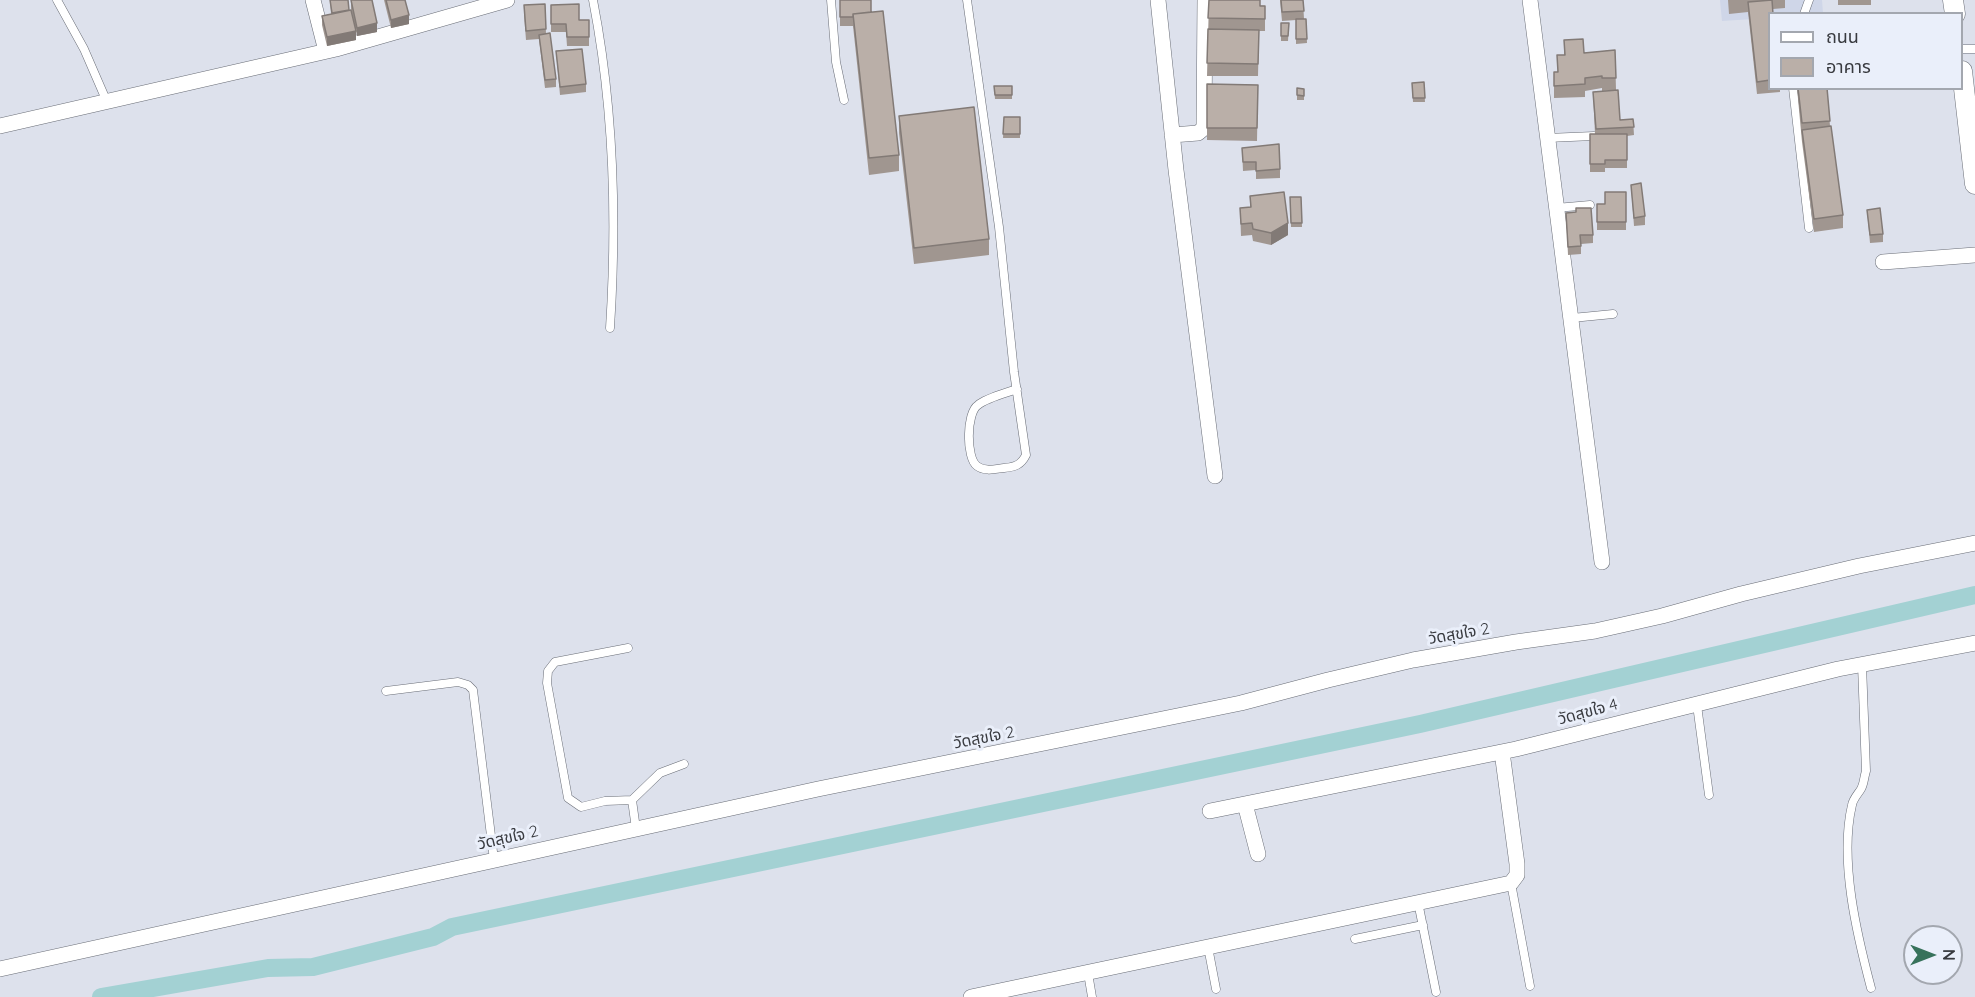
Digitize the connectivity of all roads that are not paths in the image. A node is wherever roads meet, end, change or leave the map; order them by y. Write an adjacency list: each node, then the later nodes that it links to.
1 (57, 0): 14 (lane)
2 (313, 0): 10 (street)
3 (507, 0): 10 (street)
4 (593, 0): 27 (lane)
5 (831, 0): 13 (lane)
6 (967, 0): 28 (lane)
7 (1158, 0): 16 (street)
8 (1205, 0): 16 (street)
9 (1530, 0): 18 (street)
10 (326, 51): 14 (street)
11 (1963, 80): 19 (street)
12 (1793, 90): 22 (lane)
13 (844, 100)
14 (107, 102): 15 (street)
15 (0, 126)
16 (1172, 135): 29 (street)
17 (1594, 136): 18 (lane)
18 (1547, 138): 21 (street)
19 (1975, 184)
20 (1590, 205): 21 (lane)
21 (1556, 208): 26 (street)
22 (1809, 228)
23 (1975, 255): 24 (street)
24 (1883, 262)
25 (1613, 314): 26 (lane)
26 (1572, 318): 31 (street)
27 (610, 328)
28 (1017, 389): 28 (lane)
29 (1215, 476)
30 (1975, 543): 43 (street, วัดสุขใจ 2)
31 (1602, 562)
32 (1975, 643): 34 (street, วัดสุขใจ 4)
33 (628, 648): 40 (lane)
34 (1862, 665): 36 (street, วัดสุขใจ 4); 54 (lane)
35 (386, 691): 45 (lane)
36 (1697, 705): 37 (street, วัดสุขใจ 4); 39 (lane)
37 (1502, 752): 41 (street, วัดสุขใจ 4); 46 (street)
38 (684, 764): 40 (lane)
39 (1709, 795)
40 (632, 800): 43 (lane)
41 (1245, 804): 42 (street, วัดสุขใจ 4); 44 (street)
42 (1210, 811)
43 (636, 829): 45 (street, วัดสุขใจ 2)
44 (1258, 854)
45 (494, 860): 51 (street, วัดสุขใจ 2)
46 (1511, 883): 47 (street); 53 (lane)
47 (1418, 902): 48 (lane); 50 (street)
48 (1423, 925): 49 (lane); 56 (lane)
49 (1355, 939)
50 (1208, 947): 52 (street); 55 (lane)
51 (0, 969)
52 (1088, 973): 57 (street); 58 (lane)
53 (1530, 986)
54 (1871, 988)
55 (1216, 989)
56 (1436, 992)
57 (971, 997)
58 (1092, 997)

